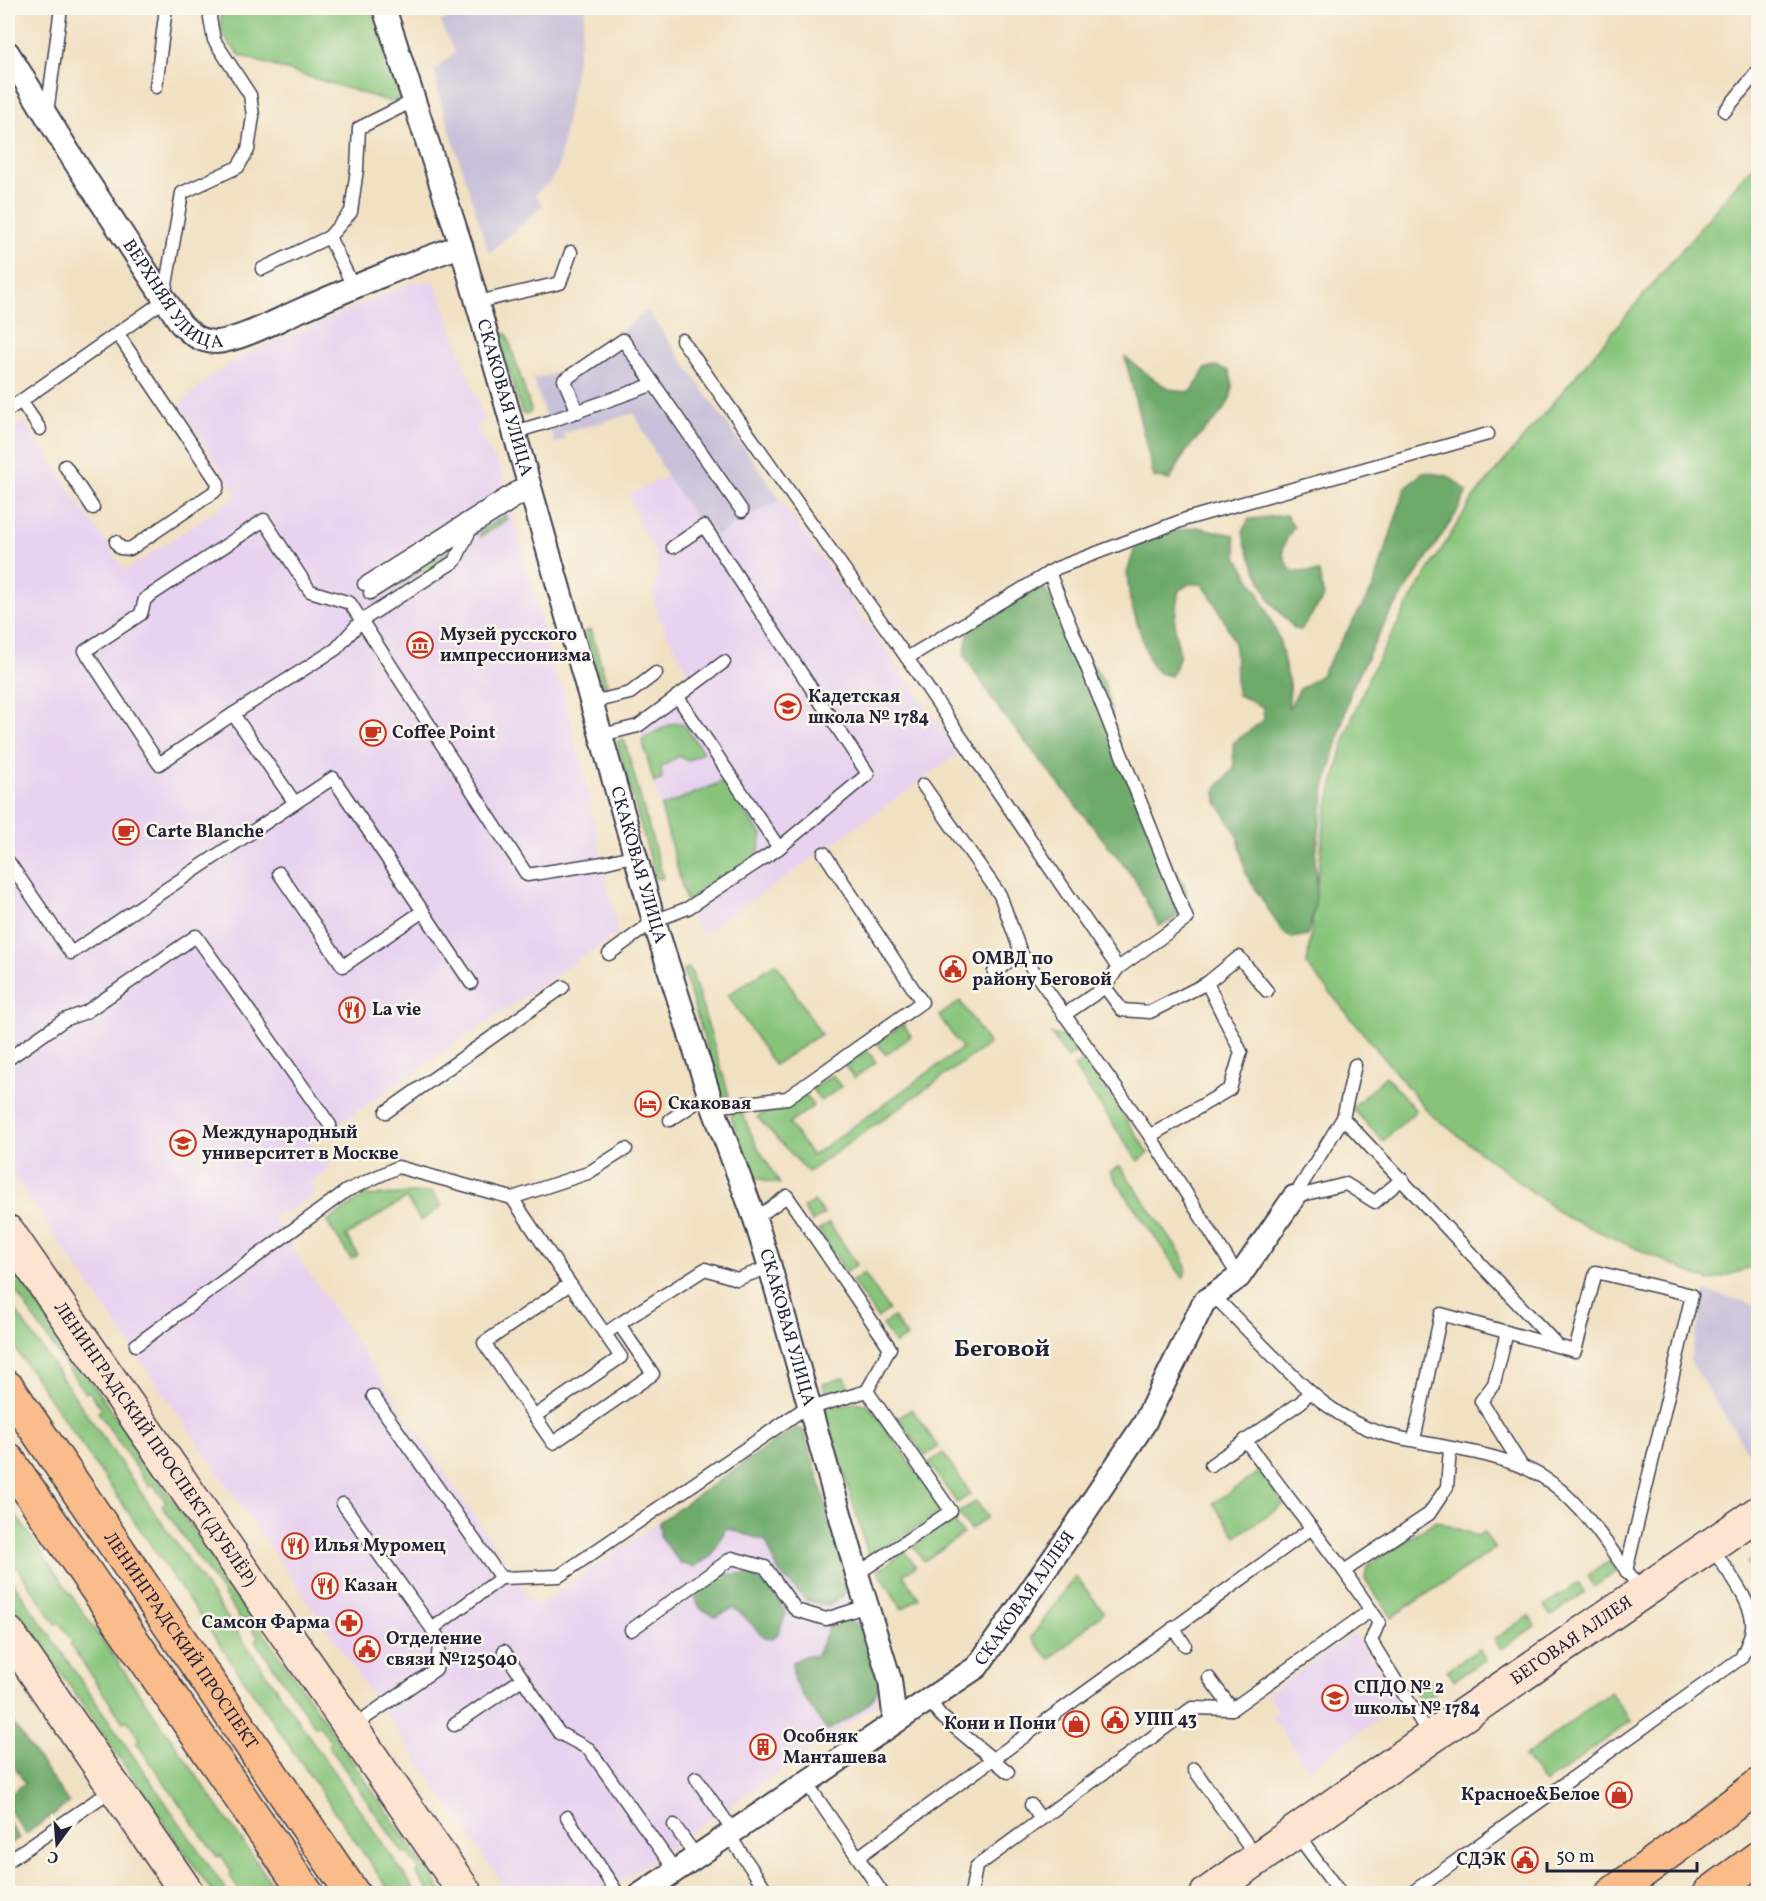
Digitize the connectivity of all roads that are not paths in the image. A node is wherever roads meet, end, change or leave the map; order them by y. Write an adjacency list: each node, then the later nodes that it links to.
1 (61, 8): 10 (lane)
2 (166, 8): 7 (lane)
3 (212, 8): 16 (lane)
4 (384, 8): 8 (street, СКАКОВАЯ УЛИЦА)
5 (8, 53): 10 (street, ВЕРХНЯЯ УЛИЦА)
6 (1758, 71): 9 (lane)
7 (156, 87)
8 (415, 100): 11 (lane); 12 (street, СКАКОВАЯ УЛИЦА)
9 (1725, 111)
10 (47, 118): 16 (street, ВЕРХНЯЯ УЛИЦА)
11 (329, 237): 14 (lane); 15 (lane)
12 (461, 246): 15 (street, ВЕРХНЯЯ УЛИЦА); 17 (street, СКАКОВАЯ УЛИЦА)
13 (571, 252): 17 (lane)
14 (262, 269)
15 (354, 288): 16 (street, ВЕРХНЯЯ УЛИЦА)
16 (164, 299): 18 (lane)
17 (478, 302): 25 (street, СКАКОВАЯ УЛИЦА)
18 (117, 333): 21 (lane); 33 (lane)
19 (682, 340): 37 (lane)
20 (654, 384): 23 (lane); 23 (lane); 31 (lane)
21 (21, 401): 22 (lane); 24 (lane)
22 (8, 410)
23 (578, 411): 25 (lane)
24 (40, 429)
25 (515, 432): 28 (street, СКАКОВАЯ УЛИЦА)
26 (1488, 434): 35 (lane)
27 (65, 466): 29 (lane)
28 (531, 486): 30 (lane); 32 (lane); 41 (street, СКАКОВАЯ УЛИЦА)
29 (93, 508)
30 (480, 510): 32 (lane); 32 (lane)
31 (742, 512)
32 (469, 530): 36 (lane)
33 (116, 542)
34 (673, 547): 46 (lane)
35 (1049, 572): 37 (lane); 55 (lane)
36 (361, 621): 42 (lane); 42 (lane); 48 (lane)
37 (907, 658): 55 (lane)
38 (724, 662): 40 (lane)
39 (656, 673): 41 (lane)
40 (677, 696): 43 (lane); 46 (lane)
41 (593, 702): 43 (street, СКАКОВАЯ УЛИЦА)
42 (233, 714): 45 (lane)
43 (602, 735): 48 (street, СКАКОВАЯ УЛИЦА)
44 (923, 785): 53 (lane)
45 (295, 803): 49 (lane); 51 (lane)
46 (779, 848): 52 (lane)
47 (824, 853): 65 (lane)
48 (636, 855): 52 (street, СКАКОВАЯ УЛИЦА)
49 (8, 861)
50 (279, 873): 51 (lane)
51 (423, 911): 57 (lane)
52 (654, 921): 54 (lane); 65 (street, СКАКОВАЯ УЛИЦА)
53 (1021, 953): 56 (lane); 62 (lane)
54 (609, 954)
55 (1118, 968): 60 (lane)
56 (994, 972)
57 (471, 983)
58 (1207, 983): 60 (lane); 61 (lane); 70 (lane)
59 (564, 987): 66 (lane)
60 (1105, 987): 62 (lane)
61 (1266, 991)
62 (1064, 1016): 70 (lane)
63 (8, 1059): 69 (lane)
64 (1356, 1065): 67 (lane)
65 (711, 1100): 68 (lane); 75 (street, СКАКОВАЯ УЛИЦА)
66 (386, 1112)
67 (1343, 1118): 72 (lane); 73 (lane)
68 (670, 1120)
69 (330, 1125)
70 (1150, 1136): 78 (lane)
71 (626, 1149): 74 (lane)
72 (1402, 1179): 73 (lane); 85 (lane)
73 (1294, 1197): 78 (street, СКАКОВАЯ АЛЛЕЯ)
74 (512, 1198): 79 (lane); 84 (lane)
75 (755, 1219): 77 (street, СКАКОВАЯ УЛИЦА); 87 (lane)
76 (8, 1232): 120 (main road, ЛЕНИНГРАДСКИЙ ПРОСПЕКТ (ДУБЛЁР))
77 (770, 1267): 81 (lane); 90 (street, СКАКОВАЯ УЛИЦА)
78 (1239, 1277): 80 (street, СКАКОВАЯ АЛЛЕЯ)
79 (570, 1284): 83 (lane); 91 (lane)
80 (1213, 1295): 88 (lane); 116 (street, СКАКОВАЯ АЛЛЕЯ)
81 (619, 1324): 83 (lane); 91 (lane)
82 (1506, 1332): 85 (lane); 93 (lane); 97 (lane)
83 (605, 1334): 91 (lane)
84 (136, 1345)
85 (1559, 1346): 105 (lane)
86 (8, 1388): 142 (main road, ЛЕНИНГРАДСКИЙ ПРОСПЕКТ)
87 (867, 1391): 90 (lane); 103 (lane)
88 (1310, 1392): 92 (lane); 93 (lane)
89 (373, 1396): 104 (lane)
90 (808, 1406): 103 (street, СКАКОВАЯ УЛИЦА); 104 (lane)
91 (534, 1416)
92 (1245, 1440): 96 (lane); 100 (lane)
93 (1414, 1440): 94 (lane)
94 (1450, 1449): 97 (lane); 102 (lane)
95 (8, 1460): 141 (main road)
96 (1211, 1465)
97 (1521, 1465): 105 (lane)
98 (343, 1504): 109 (lane)
99 (1758, 1513): 101 (main road, БЕГОВАЯ АЛЛЕЯ)
100 (1312, 1528): 102 (lane); 108 (lane)
101 (1710, 1546): 105 (main road, БЕГОВАЯ АЛЛЕЯ); 151 (lane)
102 (1344, 1571): 107 (lane)
103 (857, 1574): 106 (street, СКАКОВАЯ УЛИЦА)
104 (501, 1578): 109 (lane)
105 (1635, 1581): 121 (main road, БЕГОВАЯ АЛЛЕЯ)
106 (867, 1606): 110 (lane); 118 (street, СКАКОВАЯ УЛИЦА)
107 (1371, 1610): 117 (lane); 121 (lane)
108 (1173, 1628): 111 (lane); 122 (lane)
109 (432, 1629): 120 (lane)
110 (631, 1630)
111 (1185, 1645)
112 (14, 1648): 128 (main road)
113 (504, 1651): 115 (lane)
114 (1209, 1678): 117 (lane)
115 (522, 1679): 119 (lane); 139 (lane)
116 (929, 1700): 118 (street, СКАКОВАЯ АЛЛЕЯ); 122 (lane)
117 (1232, 1708): 131 (lane)
118 (895, 1722): 126 (street, СКАКОВАЯ АЛЛЕЯ)
119 (454, 1725)
120 (351, 1728): 143 (main road, ЛЕНИНГРАДСКИЙ ПРОСПЕКТ (ДУБЛЁР))
121 (1431, 1737): 133 (main road, БЕГОВАЯ АЛЛЕЯ)
122 (992, 1759): 124 (lane); 136 (lane)
123 (1194, 1769): 137 (lane)
124 (1008, 1772)
125 (696, 1778): 134 (lane)
126 (806, 1782): 134 (street, СКАКОВАЯ АЛЛЕЯ); 136 (lane)
127 (1758, 1786): 152 (main road)
128 (114, 1789): 138 (lane); 140 (main road)
129 (1031, 1805): 131 (lane)
130 (567, 1816): 144 (lane)
131 (1041, 1819): 148 (lane)
132 (674, 1825): 135 (lane)
133 (1295, 1831): 137 (main road, БЕГОВАЯ АЛЛЕЯ); 150 (lane)
134 (730, 1833): 135 (street, СКАКОВАЯ АЛЛЕЯ); 146 (lane)
135 (696, 1856): 139 (street, СКАКОВАЯ АЛЛЕЯ)
136 (858, 1857): 147 (lane)
137 (1257, 1858): 149 (main road, БЕГОВАЯ АЛЛЕЯ)
138 (8, 1861)
139 (675, 1870): 145 (street, СКАКОВАЯ АЛЛЕЯ)
140 (188, 1893)
141 (307, 1893)
142 (353, 1893)
143 (466, 1893)
144 (618, 1893)
145 (641, 1893)
146 (769, 1893)
147 (883, 1893)
148 (971, 1893)
149 (1207, 1893)
150 (1341, 1893)
151 (1410, 1893)
152 (1612, 1893)

